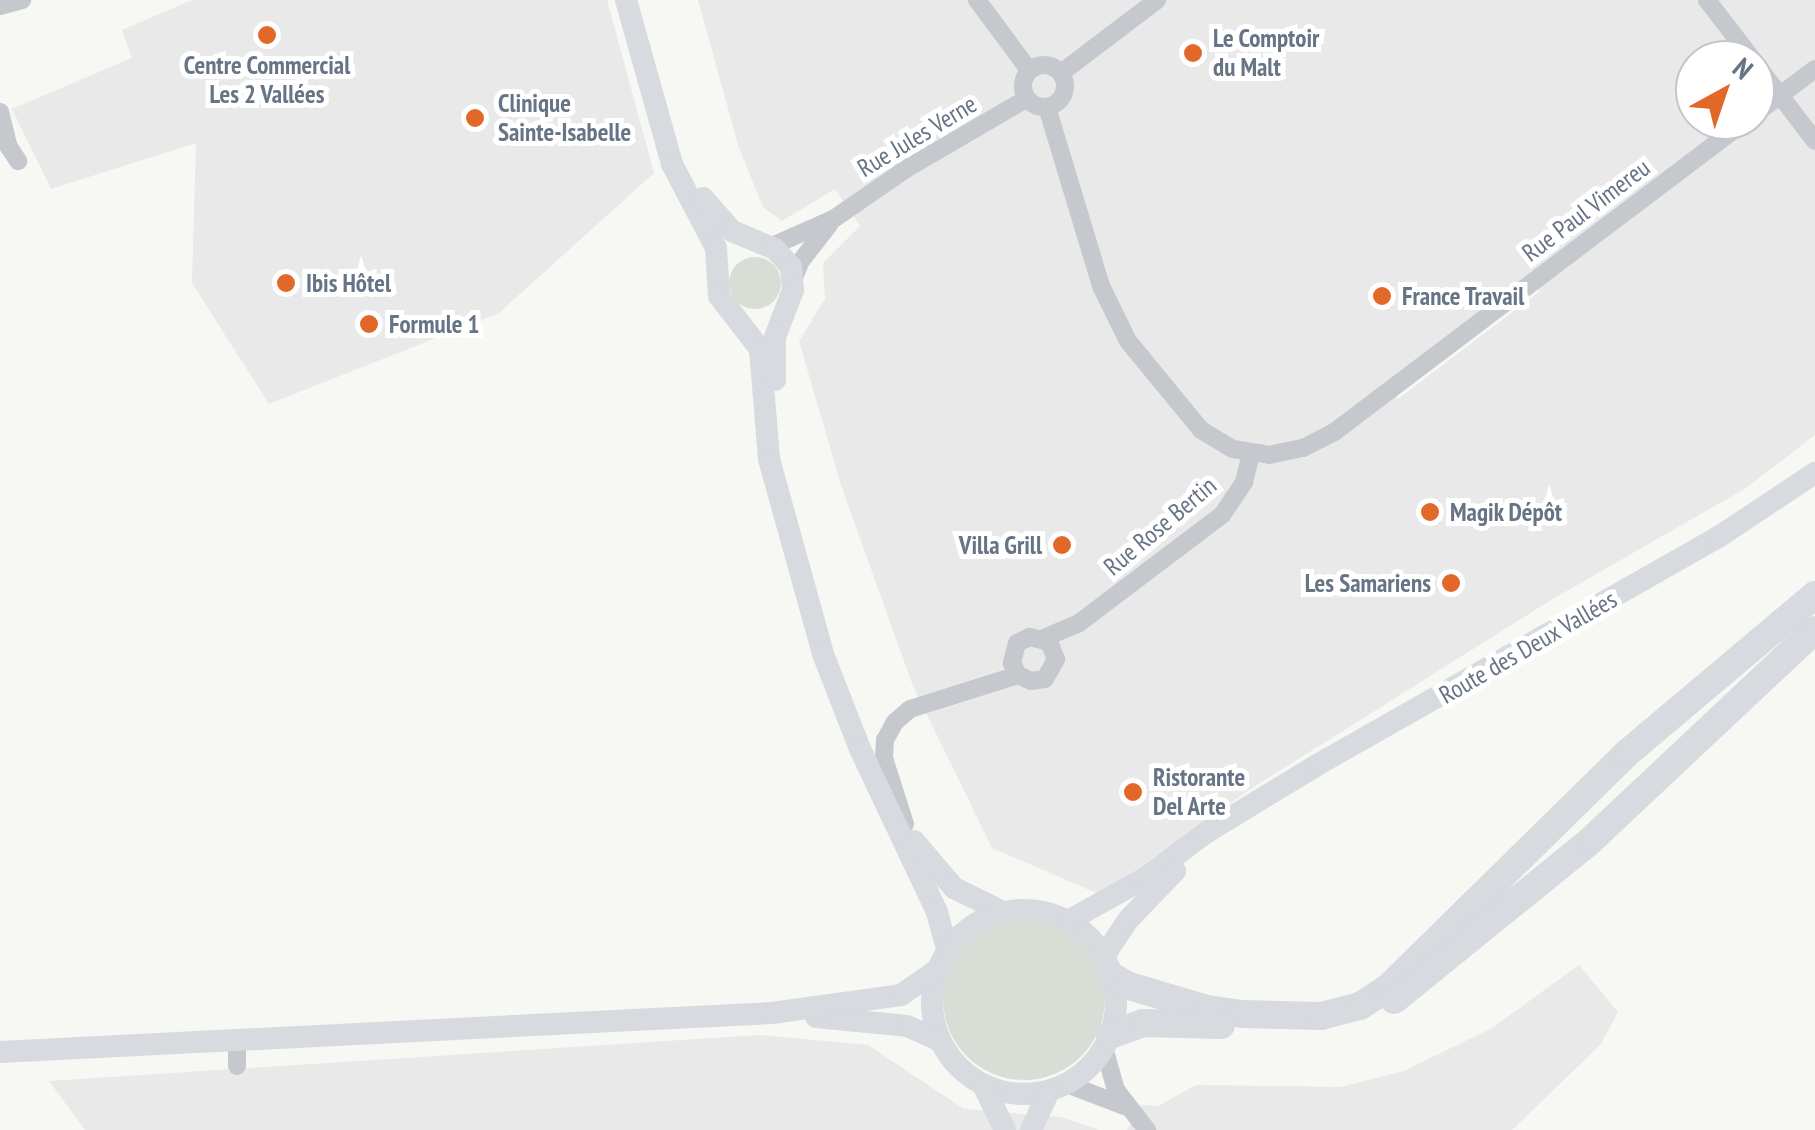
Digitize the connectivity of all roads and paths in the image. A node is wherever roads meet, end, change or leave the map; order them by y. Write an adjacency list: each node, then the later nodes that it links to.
1 (22, 0): 7 (street)
2 (626, 0): 23 (main road)
3 (640, 0): 22 (main road)
4 (977, 0): 10 (street)
5 (1157, 0): 11 (street)
6 (1707, 0): 8 (street)
7 (0, 6)
8 (1738, 40)
9 (1815, 68): 13 (street)
10 (1029, 70): 11 (street); 14 (street)
11 (1061, 73): 16 (street)
12 (1775, 88): 13 (street)
13 (1780, 95): 15 (street); 19 (street)
14 (1026, 99): 16 (street); 21 (street, Rue Jules Verne)
15 (1775, 99)
16 (1047, 107): 27 (street)
17 (1, 119): 20 (street)
18 (1721, 140): 27 (street, Rue Paul Vimereu)
19 (1815, 141)
20 (18, 161)
21 (835, 218): 22 (street, Rue Jules Verne); 24 (street, Rue Jules Verne)
22 (762, 245): 23 (main road); 24 (main road)
23 (718, 272): 26 (main road)
24 (794, 278): 25 (main road)
25 (786, 306): 26 (main road); 29 (main road)
26 (738, 317): 29 (main road)
27 (1251, 453): 32 (street, Rue Rose Bertin)
28 (1815, 472): 35 (main road, Route des Deux Vallées)
29 (779, 498): 34 (main road)
30 (1815, 595): 40 (highway)
31 (1815, 630): 44 (highway)
32 (1050, 646): 33 (street); 33 (street)
33 (1018, 675): 36 (street)
34 (891, 811): 36 (main road); 39 (main road)
35 (1237, 816): 38 (main road, Route des Deux Vallées); 40 (main road, Route des Deux Vallées)
36 (908, 834): 37 (main road)
37 (1004, 912): 38 (main road); 39 (main road)
38 (1068, 921): 40 (main road)
39 (942, 960): 41 (main road); 43 (main road)
40 (1108, 966): 44 (main road)
41 (772, 1013): 42 (main road); 43 (main road)
42 (237, 1040): 45 (main road); 46 (street)
43 (939, 1040): 47 (main road)
44 (1107, 1042): 48 (main road); 49 (street)
45 (0, 1052)
46 (237, 1066)
47 (984, 1087): 48 (main road); 50 (main road)
48 (1058, 1088): 49 (street); 51 (main road)
49 (1124, 1106): 52 (street)
50 (1005, 1130)
51 (1031, 1130)
52 (1146, 1130)

